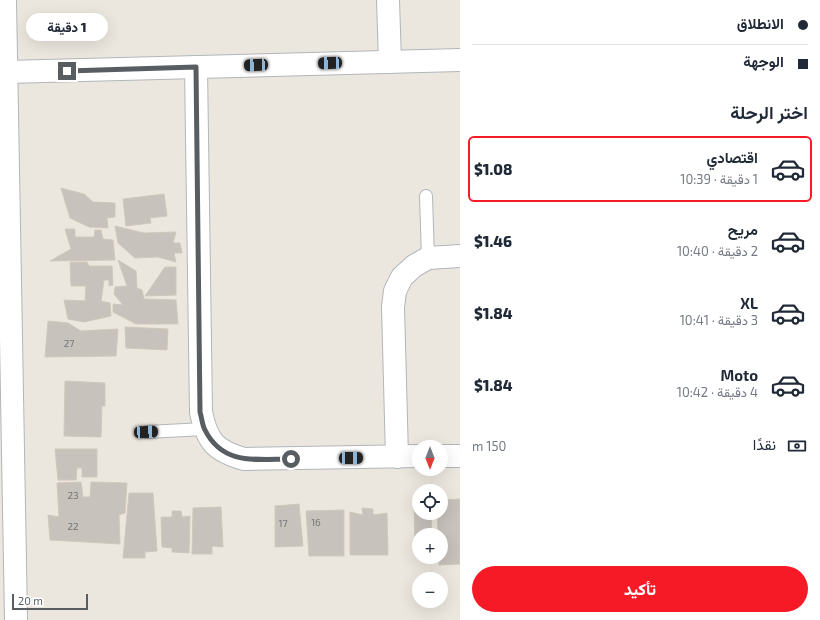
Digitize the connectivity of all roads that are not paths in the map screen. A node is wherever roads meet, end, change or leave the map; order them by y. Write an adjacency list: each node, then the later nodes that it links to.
1 (5, 0): 6 (street)
2 (388, 0): 4 (street)
3 (460, 60): 4 (street)
4 (390, 62): 5 (street)
5 (196, 67): 6 (street); 10 (street)
6 (6, 72): 16 (street)
7 (426, 196): 9 (lane)
8 (460, 256): 9 (street)
9 (428, 258): 15 (street)
10 (204, 429): 11 (lane); 15 (street)
11 (146, 432)
12 (412, 456): 15 (street)
13 (448, 456): 14 (street)
14 (460, 456)
15 (397, 457)
16 (16, 620)

